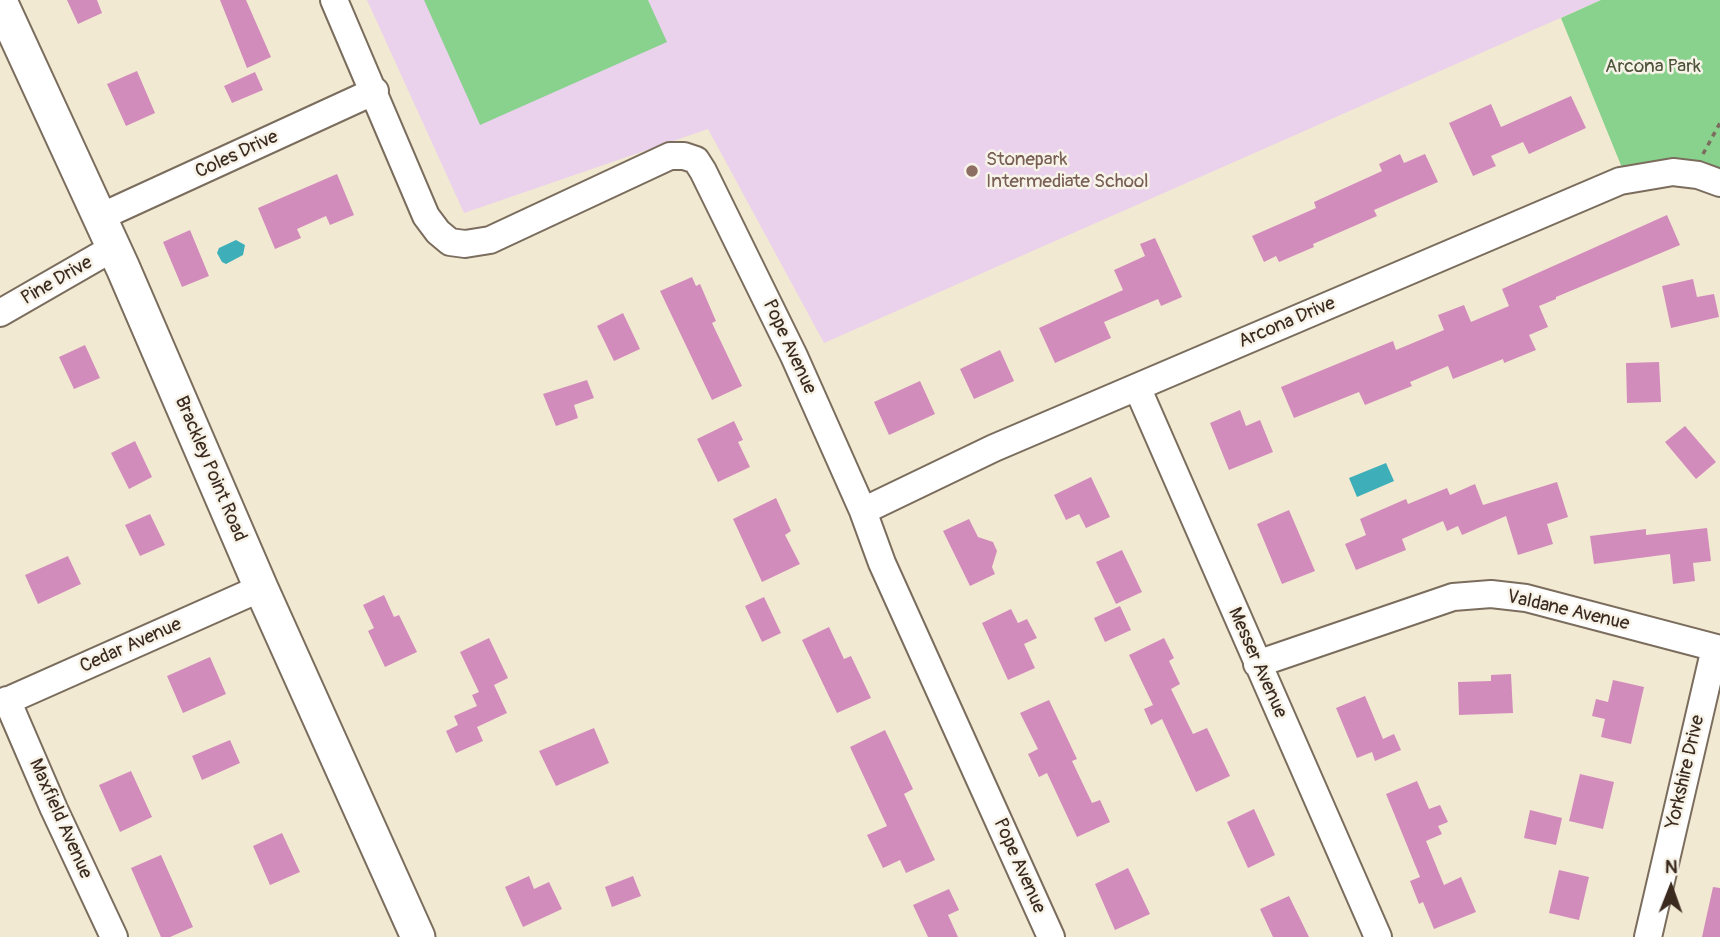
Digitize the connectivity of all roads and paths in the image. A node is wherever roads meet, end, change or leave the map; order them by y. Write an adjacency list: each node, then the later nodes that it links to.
1 (334, 0): 3 (street)
2 (0, 1): 7 (main road, Brackley Point Road)
3 (375, 91): 7 (street, Coles Drive); 11 (street, Pope Avenue)
4 (1720, 123): 5 (path)
5 (1692, 174): 6 (street, Arcona Drive); 10 (street, Arcona Drive)
6 (1720, 183)
7 (98, 218): 8 (main road, Brackley Point Road)
8 (113, 248): 9 (street, Pine Drive); 12 (main road, Brackley Point Road)
9 (0, 313)
10 (1137, 387): 11 (street, Arcona Drive); 14 (street, Messer Avenue)
11 (863, 511): 18 (street, Pope Avenue)
12 (261, 588): 15 (street, Cedar Avenue); 17 (main road, Brackley Point Road)
13 (1717, 649): 14 (street, Valdane Avenue); 20 (street, Yorkshire Drive)
14 (1257, 664): 19 (street, Messer Avenue)
15 (4, 702): 16 (street, Maxfield Avenue)
16 (114, 937)
17 (418, 937)
18 (1051, 937)
19 (1378, 937)
20 (1648, 937)

